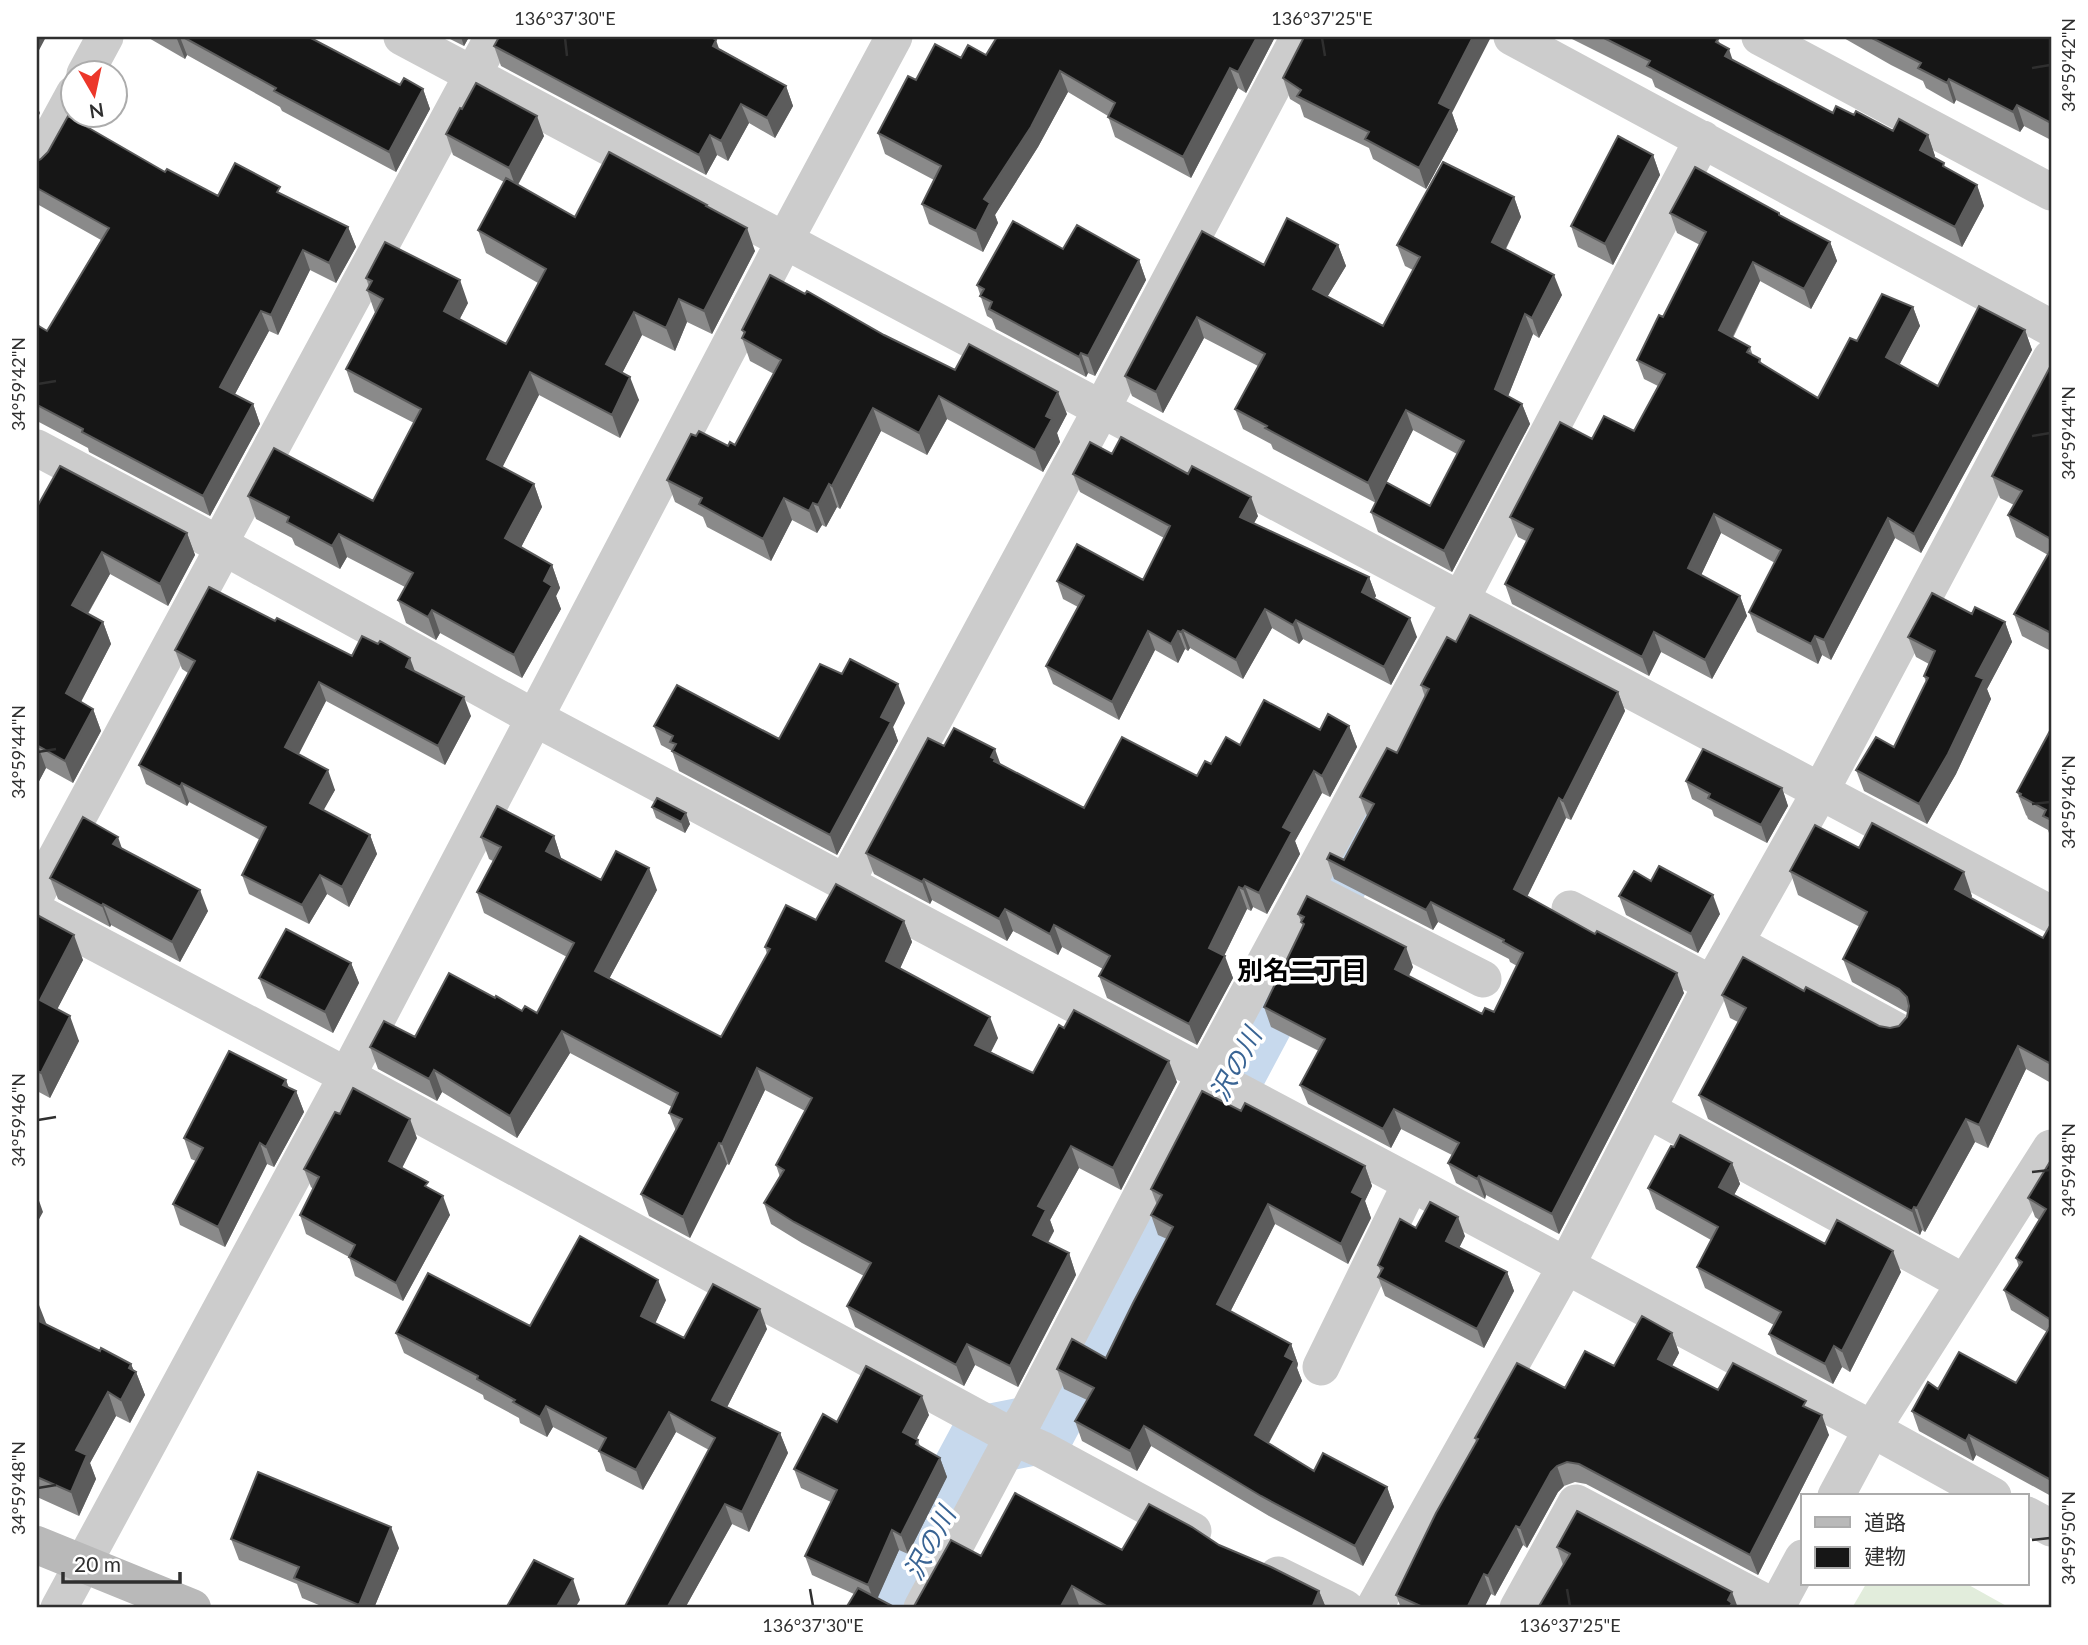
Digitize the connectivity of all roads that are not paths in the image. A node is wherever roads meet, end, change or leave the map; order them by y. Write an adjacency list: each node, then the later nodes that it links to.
1 (105, 37): 8 (street)
2 (402, 37): 9 (street)
3 (493, 37): 9 (street)
4 (894, 37): 14 (street)
5 (1299, 37): 17 (street)
6 (1512, 37): 11 (street)
7 (1760, 37): 13 (street)
8 (93, 60)
9 (472, 75): 14 (street); 19 (street)
10 (60, 120): 12 (street)
11 (1703, 139): 15 (street); 20 (street)
12 (37, 162)
13 (2051, 192)
14 (785, 240): 17 (street); 21 (street)
15 (2051, 328)
16 (2051, 358): 22 (street)
17 (1102, 408): 20 (street); 23 (street)
18 (37, 448): 19 (street)
19 (222, 545): 21 (street); 24 (street)
20 (1461, 601): 22 (street); 25 (street)
21 (535, 718): 23 (street); 33 (street)
22 (1820, 792): 28 (street); 29 (street)
23 (846, 882): 34 (street)
24 (37, 893)
25 (1317, 894): 30 (street); 34 (street)
26 (1570, 909): 31 (street)
27 (37, 912): 33 (street)
28 (2051, 914)
29 (1735, 943): 31 (street); 32 (street)
30 (1483, 979)
31 (1712, 984): 35 (street)
32 (1897, 1031)
33 (347, 1076): 42 (street); 51 (street)
34 (1218, 1081): 37 (street); 42 (street)
35 (1648, 1110): 38 (street); 39 (street)
36 (2051, 1148): 39 (street)
37 (1411, 1183): 38 (street); 40 (street)
38 (1566, 1266): 41 (street); 56 (street)
39 (1965, 1283): 41 (street)
40 (1321, 1367)
41 (1872, 1429): 43 (street); 44 (street)
42 (1014, 1437): 48 (street); 54 (street)
43 (1837, 1494)
44 (1989, 1494)
45 (2028, 1516): 46 (street)
46 (2051, 1528)
47 (37, 1545): 51 (street)
48 (1218, 1545)
49 (1252, 1562): 55 (street)
50 (1801, 1562): 58 (street)
51 (83, 1564): 52 (street); 53 (street)
52 (59, 1608)
53 (192, 1608)
54 (922, 1608)
55 (1345, 1608)
56 (1374, 1608)
57 (1518, 1608): 58 (street)
58 (1776, 1608)

